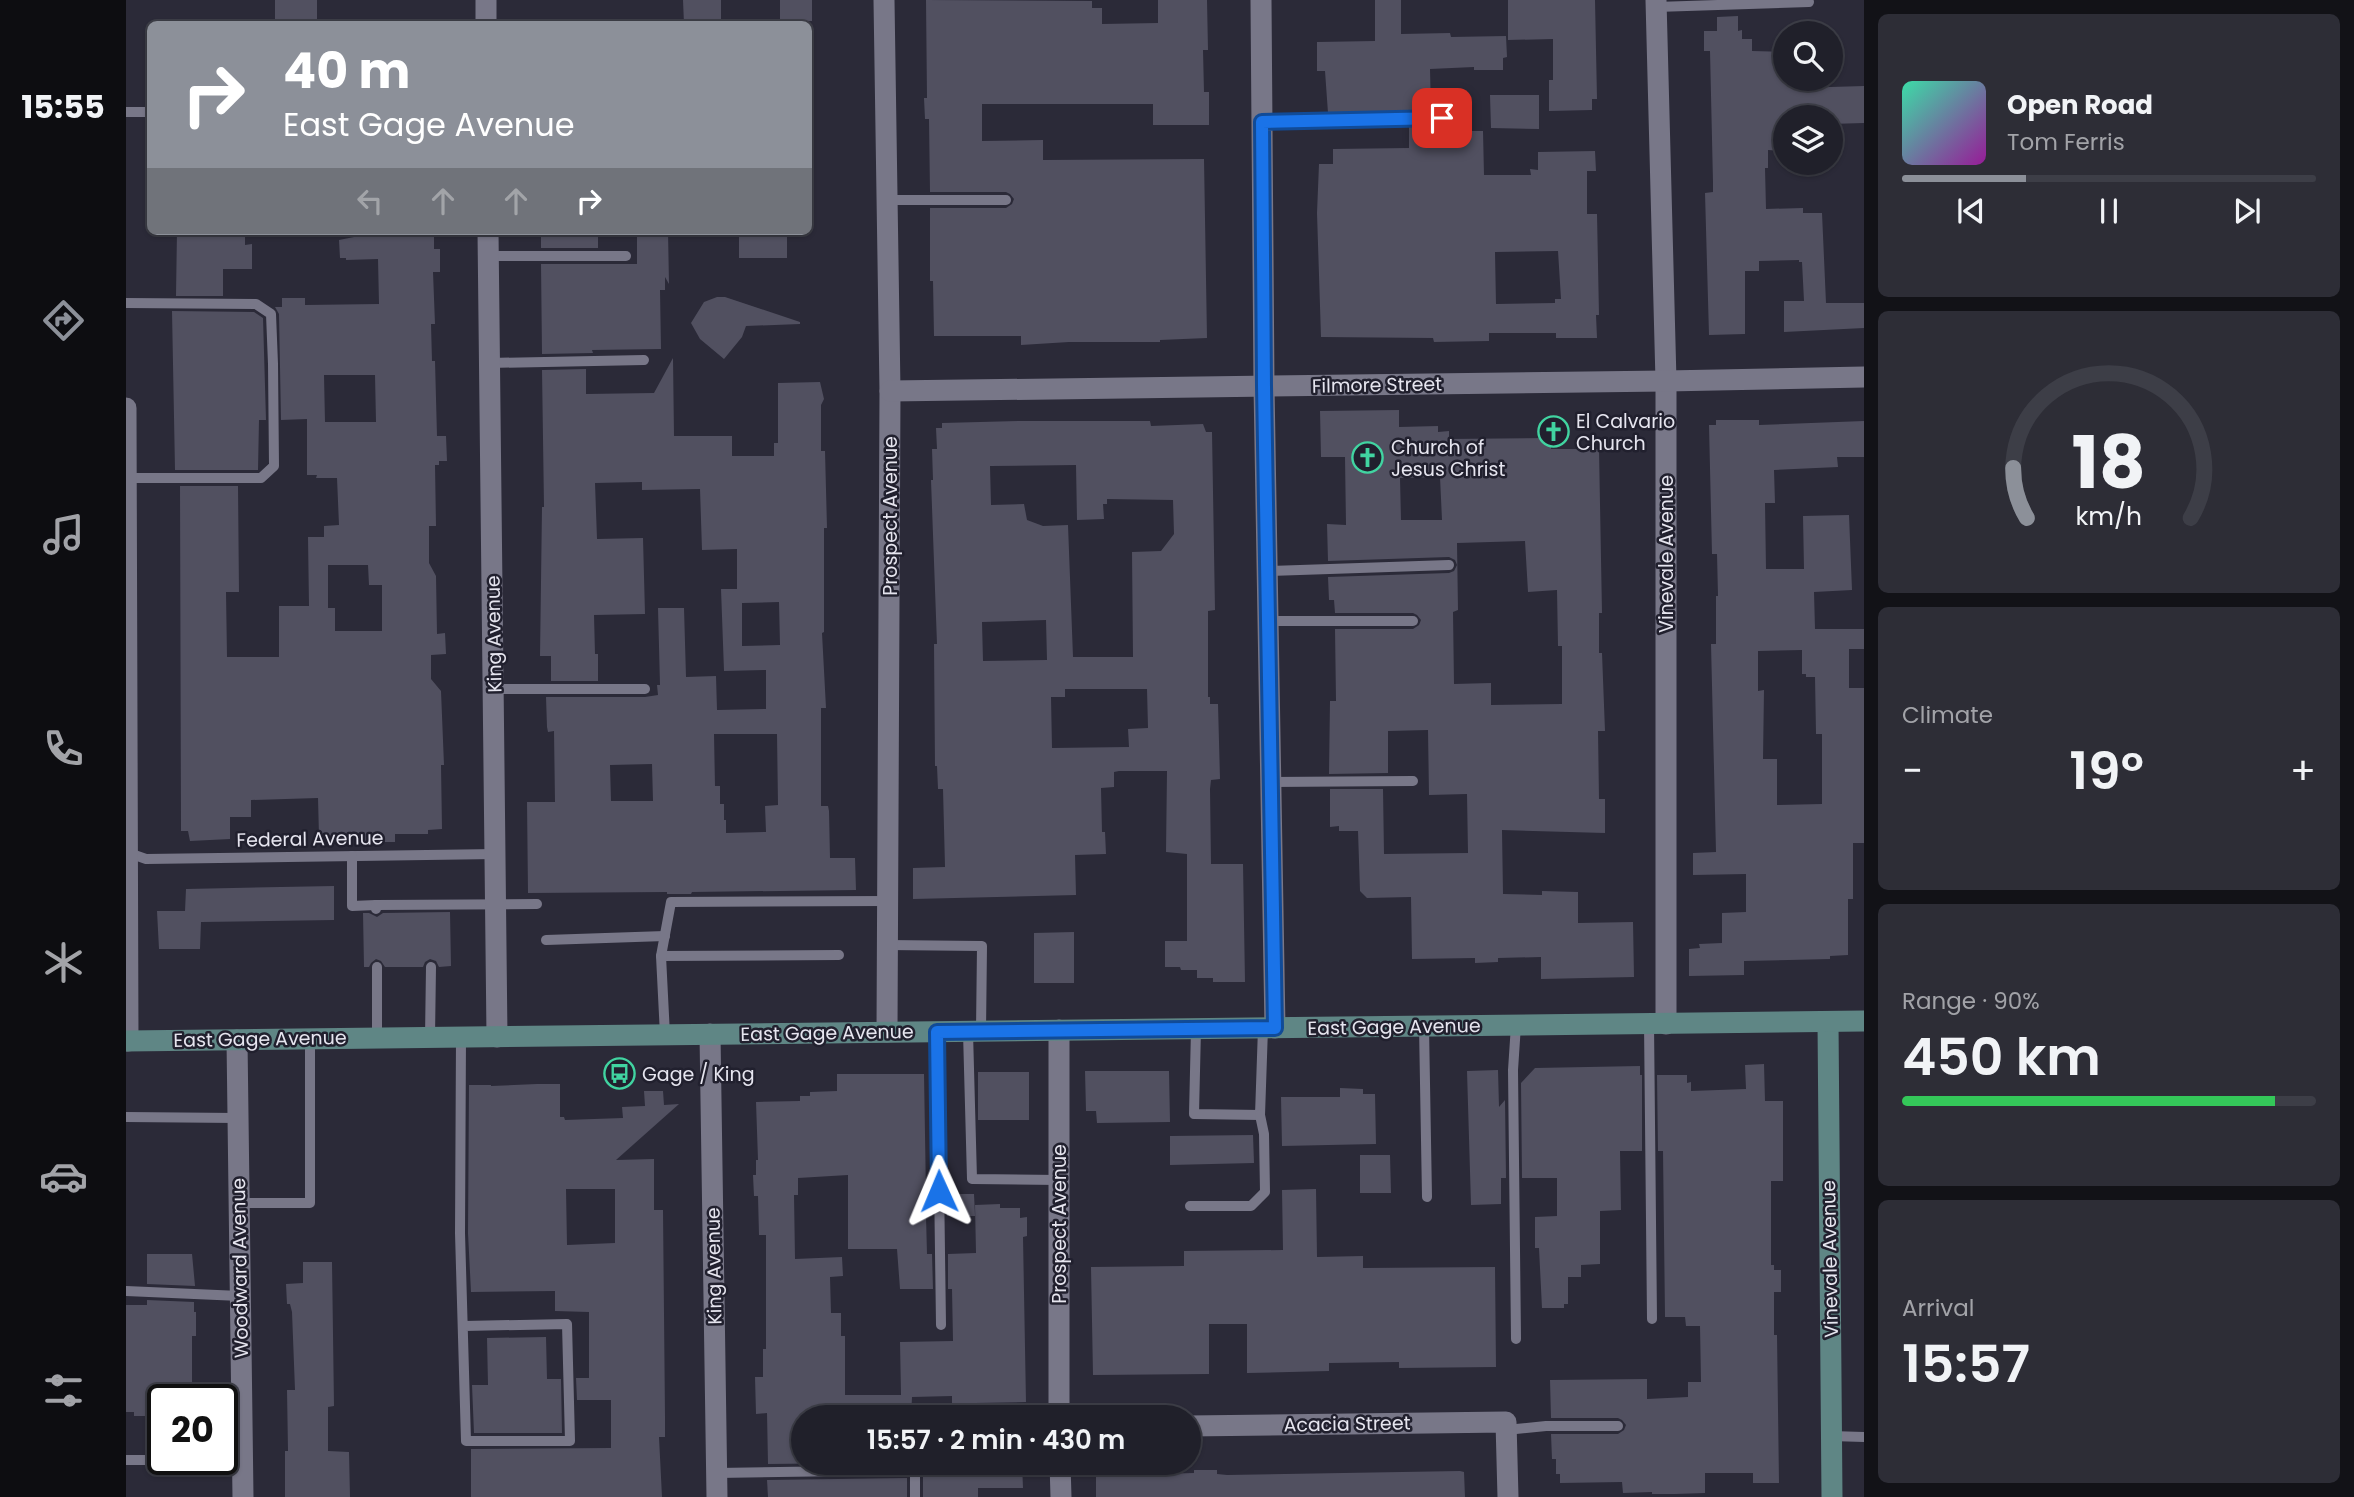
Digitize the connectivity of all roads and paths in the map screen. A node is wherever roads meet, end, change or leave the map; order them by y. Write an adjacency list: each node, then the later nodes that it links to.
1 (486, 0): 6 (street)
2 (884, 0): 11 (street, Prospect Avenue)
3 (1261, 0): 10 (street)
4 (1809, 2): 5 (lane)
5 (1656, 4): 20 (street, Vinevale Avenue)
6 (486, 21)
7 (126, 112): 8 (lane)
8 (147, 112)
9 (1442, 118): 10 (lane)
10 (1262, 122): 21 (street)
11 (887, 200): 12 (lane); 22 (street, Prospect Avenue)
12 (1006, 200)
13 (488, 235): 14 (street, King Avenue)
14 (489, 256): 15 (lane); 18 (street, King Avenue)
15 (626, 256)
16 (126, 303): 24 (lane)
17 (644, 360): 18 (lane)
18 (490, 363): 30 (street, King Avenue)
19 (1864, 377): 20 (street, Filmore Street)
20 (1666, 381): 21 (street, Filmore Street); 49 (street, Vinevale Avenue)
21 (1264, 386): 22 (street, Filmore Street); 26 (street)
22 (890, 391): 37 (street, Prospect Avenue)
23 (126, 408): 24 (street)
24 (127, 478): 27 (street)
25 (1449, 565): 26 (lane)
26 (1267, 571): 28 (street)
27 (127, 575): 34 (street)
28 (1268, 621): 29 (lane); 33 (street)
29 (1413, 621)
30 (494, 689): 31 (lane); 35 (street, King Avenue)
31 (645, 690)
32 (1413, 781): 33 (lane)
33 (1271, 782): 52 (street)
34 (127, 852): 36 (lane, Federal Avenue); 66 (street)
35 (496, 854): 36 (lane, Federal Avenue); 38 (street, King Avenue)
36 (352, 856): 38 (lane)
37 (887, 901): 40 (lane); 42 (street, Prospect Avenue)
38 (497, 904): 39 (lane); 62 (street, King Avenue)
39 (537, 904)
40 (665, 936): 41 (lane); 44 (lane)
41 (546, 940)
42 (887, 945): 55 (lane); 56 (street, Prospect Avenue)
43 (839, 955): 44 (lane)
44 (661, 956): 59 (lane)
45 (377, 967): 63 (lane)
46 (430, 967): 60 (lane)
47 (1864, 1021): 48 (main road, East Gage Avenue)
48 (1828, 1022): 49 (main road, East Gage Avenue); 84 (main road, Vinevale Avenue)
49 (1658, 1023): 50 (main road, East Gage Avenue); 76 (lane)
50 (1516, 1025): 51 (main road, East Gage Avenue); 79 (lane)
51 (1424, 1026): 52 (main road, East Gage Avenue); 71 (lane)
52 (1269, 1028): 53 (main road, East Gage Avenue); 67 (lane)
53 (1196, 1029): 54 (main road, East Gage Avenue); 67 (lane)
54 (1059, 1030): 55 (main road, East Gage Avenue); 70 (street, Prospect Avenue)
55 (975, 1031): 57 (main road, East Gage Avenue); 70 (lane)
56 (887, 1032): 57 (main road, East Gage Avenue); 58 (main road, East Gage Avenue)
57 (937, 1032): 77 (lane)
58 (710, 1034): 59 (main road, East Gage Avenue); 89 (street, King Avenue)
59 (665, 1035): 62 (main road, East Gage Avenue)
60 (430, 1037): 61 (main road, East Gage Avenue); 63 (main road, East Gage Avenue)
61 (461, 1037): 62 (main road, East Gage Avenue); 78 (lane)
62 (497, 1037)
63 (377, 1038): 64 (main road, East Gage Avenue)
64 (310, 1039): 65 (main road, East Gage Avenue); 72 (lane)
65 (237, 1040): 66 (main road, East Gage Avenue); 69 (street, Woodward Avenue)
66 (127, 1041)
67 (1260, 1115): 73 (lane)
68 (126, 1117): 69 (lane)
69 (237, 1118): 72 (street, Woodward Avenue)
70 (1059, 1180): 80 (street, Prospect Avenue)
71 (1427, 1197)
72 (239, 1203): 75 (street, Woodward Avenue)
73 (1190, 1206)
74 (126, 1291): 75 (lane)
75 (240, 1296): 87 (street, Woodward Avenue)
76 (1652, 1319)
77 (941, 1325)
78 (464, 1326): 78 (lane)
79 (1516, 1339)
80 (1059, 1405)
81 (1201, 1426): 82 (street, Acacia Street)
82 (1506, 1426): 83 (lane); 96 (street)
83 (1618, 1426)
84 (1832, 1436): 85 (lane); 97 (main road, Vinevale Avenue)
85 (1864, 1437)
86 (126, 1460): 87 (lane)
87 (242, 1460): 92 (street, Woodward Avenue)
88 (791, 1471): 89 (lane)
89 (717, 1473): 93 (street, King Avenue)
90 (915, 1475): 94 (lane)
91 (1060, 1475): 95 (street)
92 (243, 1497)
93 (717, 1497)
94 (915, 1497)
95 (1061, 1497)
96 (1508, 1497)
97 (1832, 1497)

